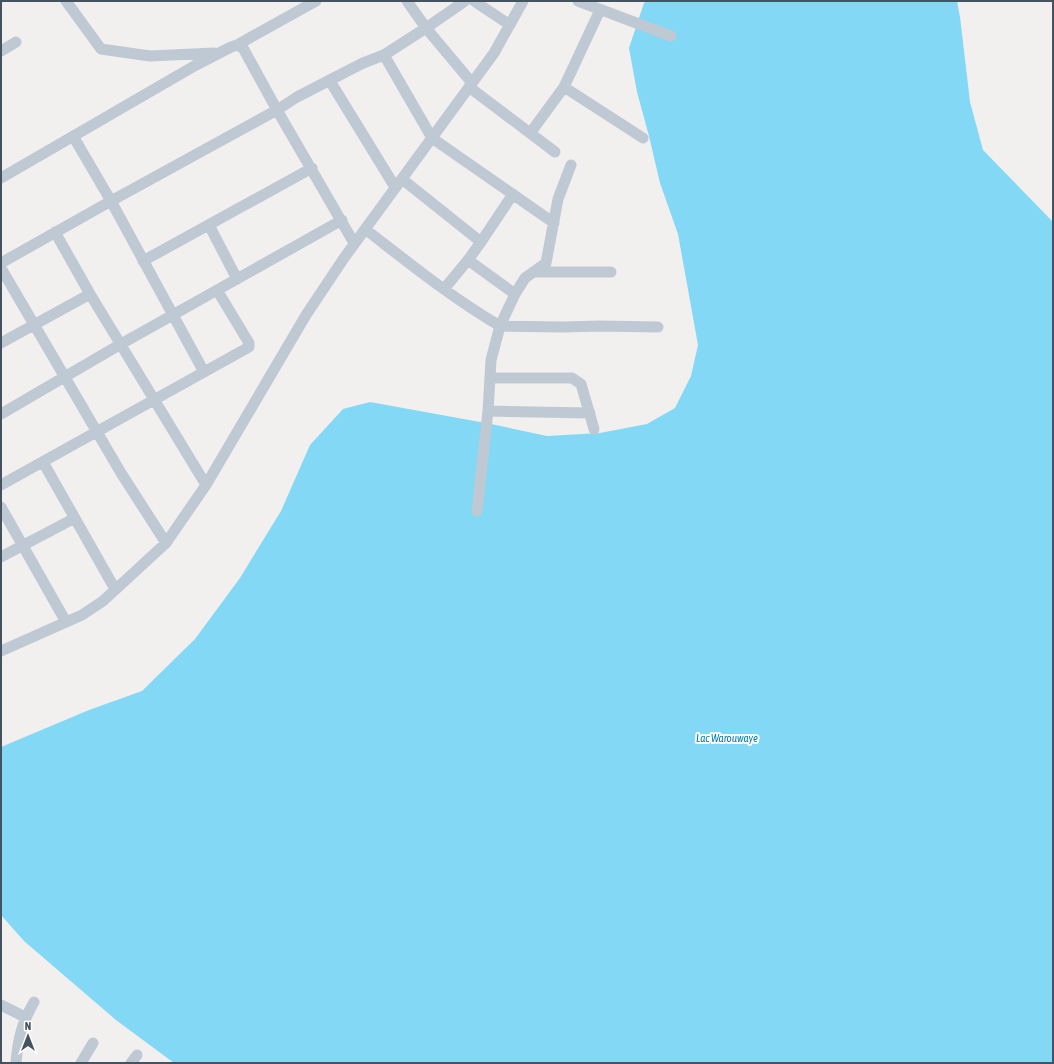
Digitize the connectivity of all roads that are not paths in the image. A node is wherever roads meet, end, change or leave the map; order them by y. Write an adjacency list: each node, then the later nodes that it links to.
1 (66, 1): 15 (street)
2 (316, 1): 13 (street)
3 (407, 1): 10 (street)
4 (465, 1): 10 (street)
5 (474, 1): 9 (street)
6 (523, 1): 9 (street)
7 (578, 1): 8 (street)
8 (600, 10): 11 (street); 19 (street)
9 (510, 25): 18 (street)
10 (426, 28): 16 (street); 18 (street)
11 (671, 36)
12 (16, 42): 14 (street)
13 (237, 46): 15 (street); 20 (street)
14 (1, 51)
15 (218, 53): 22 (street)
16 (384, 55): 17 (street); 23 (street)
17 (330, 81): 20 (street); 29 (street)
18 (470, 85): 21 (street); 23 (street)
19 (564, 87): 21 (street); 24 (street)
20 (278, 110): 27 (street); 31 (street)
21 (531, 132): 25 (street)
22 (73, 136): 28 (street); 31 (street)
23 (432, 138): 29 (street); 30 (street)
24 (643, 138)
25 (555, 152)
26 (571, 165): 33 (street)
27 (312, 168): 32 (street); 34 (street)
28 (1, 178)
29 (398, 183): 35 (street); 37 (street)
30 (513, 194): 33 (street); 37 (street)
31 (111, 201): 36 (street); 40 (street)
32 (342, 220): 38 (street); 45 (street)
33 (554, 222): 43 (street)
34 (210, 225): 40 (street); 45 (street)
35 (365, 229): 38 (street); 46 (street)
36 (55, 232): 41 (street); 48 (street)
37 (481, 242): 39 (street)
38 (354, 243): 67 (street)
39 (468, 260): 46 (street); 49 (street)
40 (143, 261): 50 (street)
41 (1, 263)
42 (1, 268): 51 (street)
43 (533, 272): 44 (street); 49 (street)
44 (611, 272)
45 (237, 279): 47 (street)
46 (444, 289): 52 (street)
47 (217, 290): 50 (street); 56 (street)
48 (90, 294): 51 (street); 55 (street)
49 (515, 294): 52 (street)
50 (173, 315): 55 (street); 56 (street)
51 (35, 324): 54 (street); 57 (street)
52 (500, 326): 53 (street); 58 (street)
53 (658, 327)
54 (1, 343)
55 (121, 344): 57 (street); 59 (street)
56 (204, 372): 59 (street)
57 (66, 377): 62 (street); 64 (street)
58 (490, 378): 60 (street); 61 (street)
59 (154, 400): 64 (street); 67 (street)
60 (488, 411): 61 (street); 69 (street)
61 (590, 413): 63 (street)
62 (1, 414)
63 (594, 429)
64 (98, 431): 65 (street); 71 (street)
65 (43, 462): 66 (street); 70 (street)
66 (1, 485)
67 (206, 486): 71 (street)
68 (1, 507): 72 (street)
69 (477, 512)
70 (75, 518): 72 (street); 74 (street)
71 (166, 544): 74 (street)
72 (22, 545): 73 (street); 75 (street)
73 (1, 557)
74 (116, 589): 75 (street)
75 (66, 622): 76 (street)
76 (1, 652)
77 (34, 1002): 79 (street)
78 (1, 1005): 79 (street)
79 (25, 1017): 81 (street)
80 (93, 1043): 82 (street)
81 (16, 1063)
82 (81, 1063)

